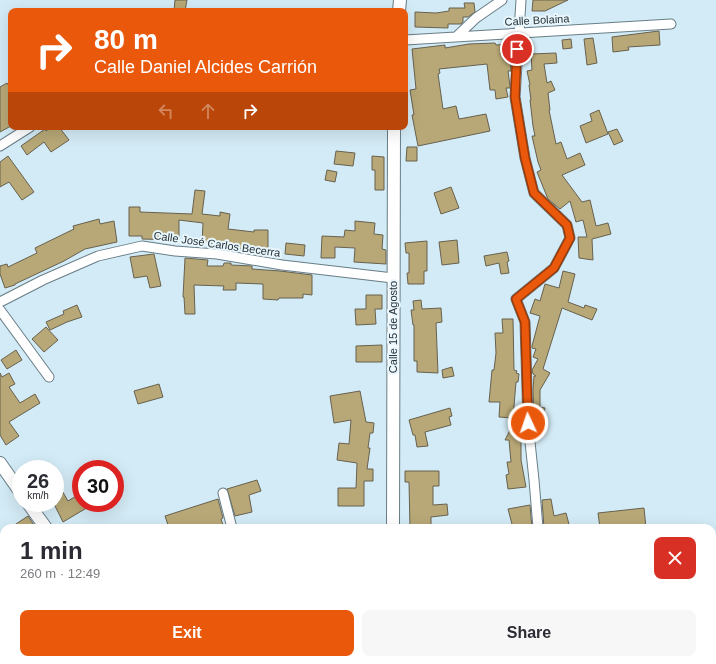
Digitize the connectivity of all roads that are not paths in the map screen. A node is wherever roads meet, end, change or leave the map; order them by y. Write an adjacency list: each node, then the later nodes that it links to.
1 (502, 0): 5 (street)
2 (521, 0): 4 (street)
3 (671, 24): 4 (street, Calle Bolaina)
4 (518, 34): 5 (street, Calle Bolaina); 21 (street)
5 (456, 37): 6 (street, Calle Bolaina)
6 (408, 40)
7 (25, 130): 9 (street)
8 (394, 130): 10 (street, Calle 15 de Agosto)
9 (0, 146)
10 (393, 278): 11 (street, Calle José Carlos Becerra); 20 (street, Calle 15 de Agosto)
11 (0, 302)
12 (0, 310): 13 (street)
13 (49, 377)
14 (0, 463): 15 (street)
15 (12, 480)
16 (223, 493): 19 (street)
17 (34, 512): 18 (street)
18 (43, 524)
19 (231, 524)
20 (393, 524)
21 (538, 524)

